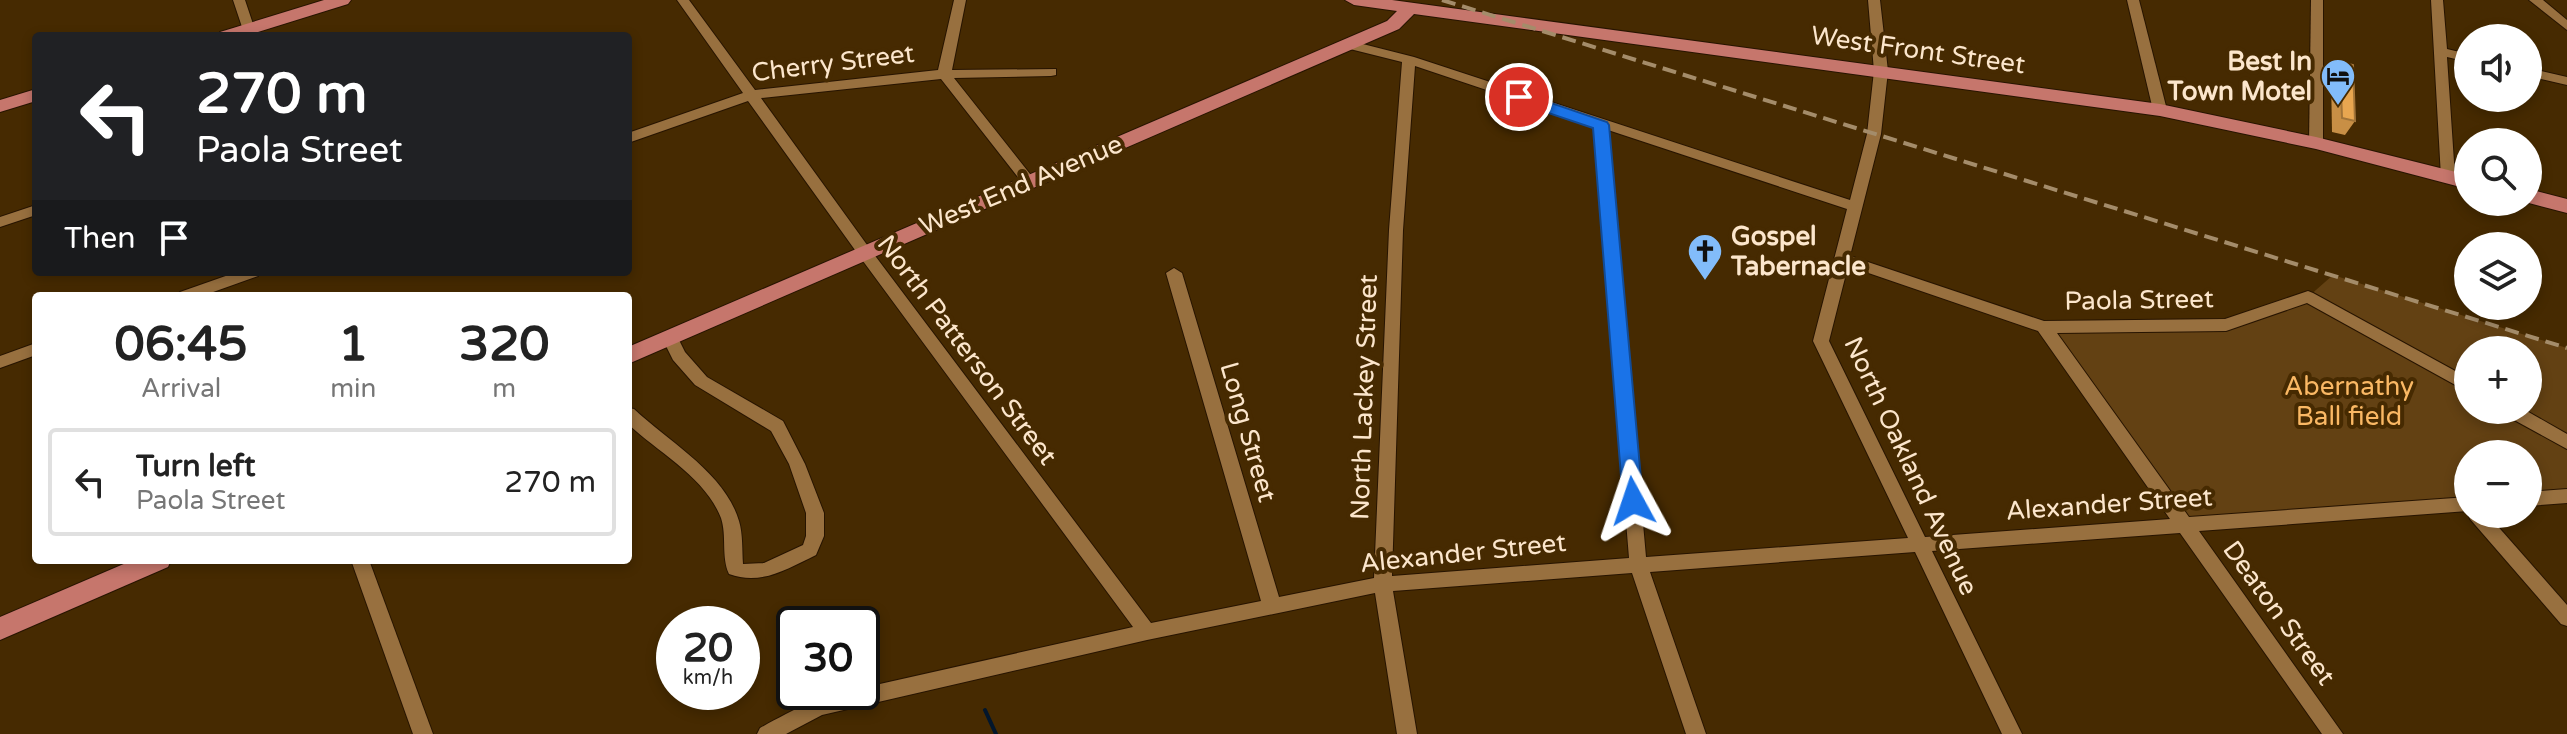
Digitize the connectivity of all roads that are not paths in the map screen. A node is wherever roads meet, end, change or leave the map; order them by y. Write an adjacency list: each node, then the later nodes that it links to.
1 (239, 0): 13 (street)
2 (342, 0): 13 (main road)
3 (683, 0): 23 (street, North Patterson Street)
4 (960, 0): 20 (street)
5 (1354, 0): 11 (main road, West Front Street)
6 (1874, 0): 18 (street, North Oakland Avenue)
7 (2133, 0): 26 (street)
8 (2317, 0): 29 (street)
9 (2437, 0): 15 (street)
10 (2535, 0): 12 (street)
11 (1411, 4): 14 (main road, West End Avenue); 18 (main road, West Front Street)
12 (2567, 26)
13 (249, 32)
14 (1347, 44): 17 (street); 32 (main road, West End Avenue)
15 (2440, 51): 16 (street); 30 (street)
16 (2454, 54)
17 (1409, 60): 27 (street); 61 (street, North Lackey Street)
18 (1881, 71): 26 (main road, West Front Street); 35 (street, North Oakland Avenue)
19 (1051, 72): 20 (street, Cherry Street)
20 (944, 74): 23 (street, Cherry Street); 32 (street)
21 (2542, 75): 22 (street)
22 (2567, 81)
23 (751, 95): 28 (street, Cherry Street); 38 (street, North Patterson Street)
24 (32, 96): 25 (main road)
25 (0, 106)
26 (2160, 110): 29 (main road, West Front Street)
27 (1601, 125): 35 (street); 60 (street)
28 (632, 137)
29 (2316, 143): 30 (main road, West Front Street)
30 (2448, 177): 31 (main road, West Front Street)
31 (2454, 178)
32 (1029, 182): 38 (main road, West End Avenue)
33 (2542, 200): 34 (main road)
34 (2567, 206)
35 (1856, 207): 39 (street, North Oakland Avenue)
36 (32, 211): 37 (street)
37 (0, 222)
38 (865, 253): 44 (main road, West End Avenue); 65 (street, North Patterson Street)
39 (1843, 259): 43 (street, Paola Street); 57 (street, North Oakland Avenue)
40 (1174, 273): 62 (street, Long Street)
41 (242, 276): 42 (street)
42 (196, 292)
43 (2044, 327): 48 (street, Paola Street); 55 (street, Deaton Street)
44 (670, 338): 46 (main road, West End Avenue); 49 (street)
45 (32, 350): 47 (street)
46 (632, 354)
47 (0, 362)
48 (2454, 378)
49 (632, 418)
50 (2536, 424): 51 (street)
51 (2567, 442)
52 (2567, 496): 53 (street)
53 (2542, 498)
54 (2454, 505): 55 (street, Alexander Street)
55 (2184, 524): 57 (street, Alexander Street); 71 (street, Deaton Street)
56 (2488, 528): 63 (street)
57 (1918, 543): 60 (street, Alexander Street); 70 (street, North Oakland Avenue)
58 (150, 564): 64 (main road)
59 (361, 564): 66 (street)
60 (1638, 564): 61 (street, Alexander Street); 69 (street)
61 (1383, 584): 62 (street, Alexander Street); 68 (street, North Lackey Street)
62 (1272, 606): 65 (street, Alexander Street)
63 (2567, 618)
64 (0, 629)
65 (1147, 632): 67 (street, Alexander Street)
66 (423, 734)
67 (767, 734)
68 (1407, 734)
69 (1696, 734)
70 (2012, 734)
71 (2333, 734)

